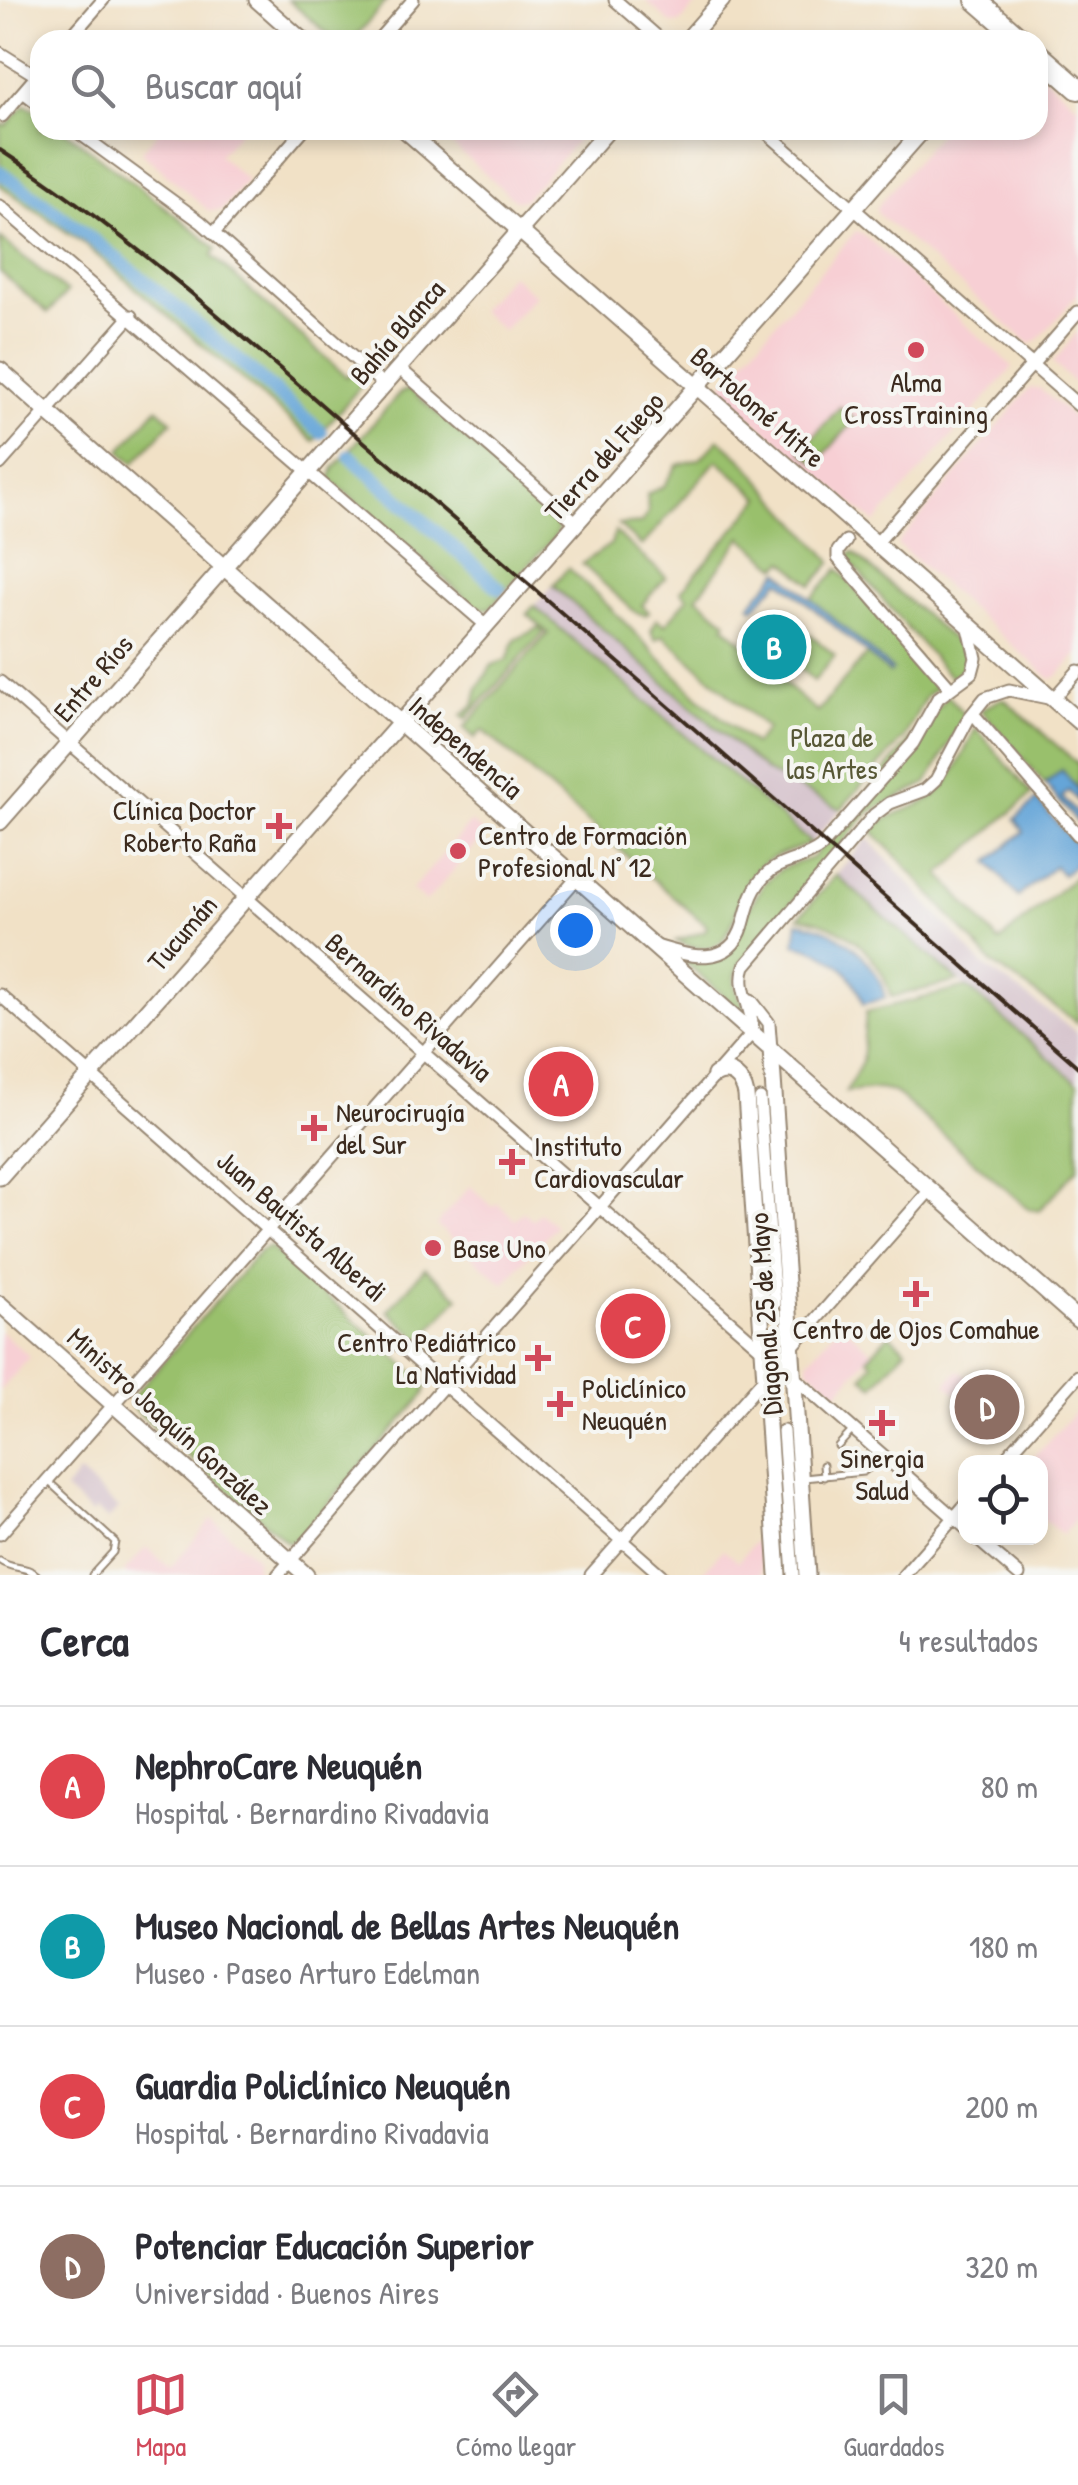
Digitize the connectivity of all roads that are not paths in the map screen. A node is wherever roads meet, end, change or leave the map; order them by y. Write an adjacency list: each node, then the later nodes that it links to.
1 (102, 0): 7 (street)
2 (256, 0): 8 (main road)
3 (413, 0): 9 (street)
4 (615, 0): 10 (street)
5 (722, 0): 11 (main road)
6 (976, 0): 12 (highway)
7 (76, 30)
8 (290, 30)
9 (387, 30)
10 (650, 30)
11 (695, 30)
12 (1004, 30)
13 (0, 54): 15 (street)
14 (1048, 63): 17 (highway)
15 (30, 70)
16 (30, 84): 18 (street)
17 (1078, 90)
18 (23, 92): 19 (street); 20 (street)
19 (30, 97)
20 (2, 116)
21 (88, 140): 30 (street)
22 (294, 140): 30 (street)
23 (416, 140): 29 (main road, Bartolomé Mitre)
24 (599, 140): 29 (main road, Bahía Blanca)
25 (776, 140): 28 (street)
26 (913, 140): 28 (main road, Tierra del Fuego)
27 (0, 206): 32 (street)
28 (854, 208): 33 (street); 37 (main road, Tierra del Fuego)
29 (520, 231): 34 (main road, Bahía Blanca); 37 (main road, Bartolomé Mitre)
30 (214, 233): 36 (street)
31 (1078, 312): 33 (street)
32 (130, 316): 39 (street); 41 (street)
33 (1032, 365): 38 (street); 44 (street)
34 (399, 368): 36 (main road, Bahía Blanca); 42 (street)
35 (0, 370): 39 (main road, Independencia)
36 (384, 385): 41 (main road, Bahía Blanca)
37 (698, 388): 42 (main road, Tierra del Fuego); 44 (main road, Bartolomé Mitre)
38 (1078, 405)
39 (46, 411): 40 (street); 45 (main road, Independencia)
40 (0, 464)
41 (308, 471): 45 (main road, Bahía Blanca); 47 (street)
42 (578, 524): 47 (main road, Tierra del Fuego)
43 (846, 541): 50 (street)
44 (876, 544): 46 (main road, Bartolomé Mitre)
45 (224, 568): 54 (main road, Independencia); 55 (main road, Entre Ríos)
46 (968, 624): 51 (main road, Bartolomé Mitre); 60 (street)
47 (487, 626): 54 (main road, Tierra del Fuego)
48 (1078, 671): 51 (street)
49 (0, 682): 55 (street, Bernardino Rivadavia)
50 (950, 686)
51 (1053, 699): 53 (main road, Bartolomé Mitre); 62 (street)
52 (976, 717): 57 (street)
53 (1078, 721)
54 (400, 723): 58 (main road, Independencia); 59 (main road, Tucumán)
55 (69, 743): 56 (main road, Entre Ríos); 59 (street, Bernardino Rivadavia)
56 (0, 822)
57 (1078, 835)
58 (577, 878): 60 (main road, Independencia); 65 (street)
59 (246, 898): 65 (street, Bernardino Rivadavia); 66 (main road, Tucumán)
60 (653, 945): 63 (main road, Independencia)
61 (0, 994): 66 (street, Juan Bautista Alberdi)
62 (746, 994): 63 (street); 64 (street)
63 (752, 1032): 64 (main road, Independencia); 67 (street)
64 (771, 1049): 68 (main road, Diagonal 25 de Mayo); 70 (main road, Independencia)
65 (423, 1052): 71 (street, Bernardino Rivadavia); 72 (street)
66 (91, 1074): 69 (main road, Tucumán); 72 (street, Juan Bautista Alberdi)
67 (715, 1075): 68 (main road); 71 (street)
68 (760, 1096): 74 (main road, Diagonal 25 de Mayo); 74 (main road, Diagonal 25 de Mayo)
69 (0, 1177)
70 (931, 1189): 75 (main road, Independencia); 76 (street)
71 (600, 1207): 77 (street, Bernardino Rivadavia); 82 (street)
72 (268, 1230): 82 (street, Juan Bautista Alberdi); 83 (street)
73 (0, 1304): 83 (main road, Ministro Joaquín González)
74 (775, 1304): 76 (main road, Diagonal 25 de Mayo); 77 (main road, Diagonal 25 de Mayo)
75 (1078, 1320)
76 (792, 1347): 78 (street); 80 (main road, Diagonal 25 de Mayo)
77 (763, 1350): 78 (street, Bernardino Rivadavia); 81 (main road, Diagonal 25 de Mayo)
78 (778, 1363): 80 (street, Bernardino Rivadavia); 81 (street)
79 (1078, 1376): 87 (street)
80 (794, 1377): 84 (street, Bernardino Rivadavia); 85 (main road, Diagonal 25 de Mayo)
81 (764, 1378): 85 (main road, Diagonal 25 de Mayo); 97 (street)
82 (444, 1385): 97 (street, Juan Bautista Alberdi); 100 (street)
83 (114, 1405): 92 (street); 100 (main road, Ministro Joaquín González)
84 (853, 1429): 86 (lane); 88 (street, Bernardino Rivadavia)
85 (783, 1431): 91 (main road, Diagonal 25 de Mayo); 107 (main road, Diagonal 25 de Mayo); 108 (street)
86 (838, 1446)
87 (1008, 1455)
88 (884, 1456): 90 (lane); 94 (street, Bernardino Rivadavia)
89 (822, 1465): 90 (lane)
90 (824, 1477): 91 (lane)
91 (801, 1478): 109 (main road, Diagonal 25 de Mayo)
92 (48, 1480): 96 (street); 102 (lane)
93 (958, 1513): 94 (street)
94 (954, 1518): 95 (street, Bernardino Rivadavia); 110 (street)
95 (958, 1521)
96 (0, 1534)
97 (622, 1540): 105 (street); 106 (street, Juan Bautista Alberdi)
98 (984, 1545): 111 (street)
99 (0, 1561): 101 (lane)
100 (290, 1561): 103 (street); 104 (main road, Ministro Joaquín González)
101 (37, 1575)
102 (92, 1575)
103 (278, 1575)
104 (306, 1575)
105 (591, 1575)
106 (661, 1575)
107 (778, 1575)
108 (793, 1575)
109 (807, 1575)
110 (904, 1575)
111 (1019, 1575)

